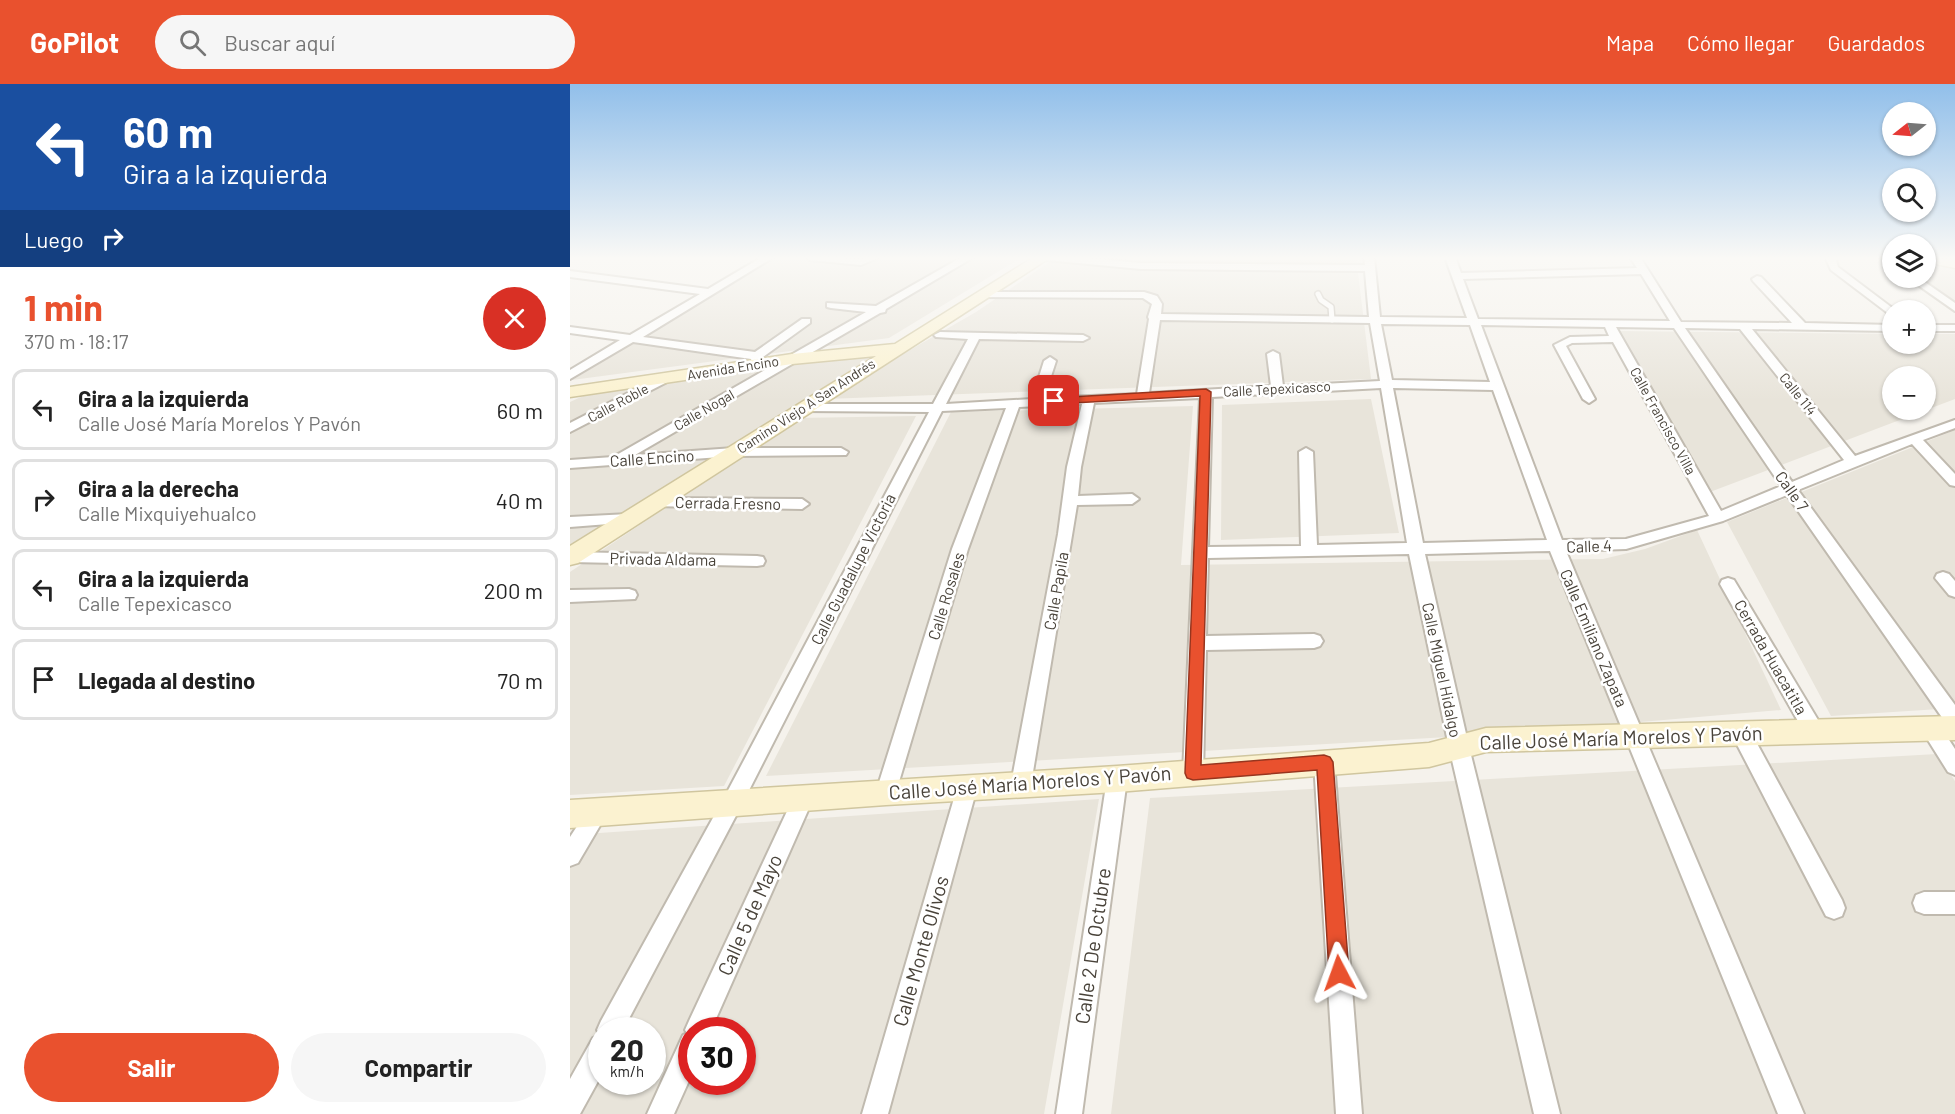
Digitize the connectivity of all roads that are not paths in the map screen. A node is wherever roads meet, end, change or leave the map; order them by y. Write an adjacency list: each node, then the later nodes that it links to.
1 (688, 305): 28 (street)
2 (831, 305): 11 (street)
3 (888, 305): 11 (street, Calle Nogal)
4 (968, 305): 30 (street, Camino Viejo A San Andrés)
5 (1157, 305): 12 (street)
6 (1328, 305): 13 (lane)
7 (1373, 305): 15 (street, Calle Miguel Hidalgo)
8 (1466, 305): 16 (street, Calle Emiliano Zapata)
9 (1666, 305): 18 (street, Calle 7)
10 (1781, 305): 20 (street)
11 (880, 310): 32 (street, Calle Nogal)
12 (1154, 317): 13 (street); 42 (street)
13 (1332, 320): 15 (street)
14 (806, 321): 33 (street)
15 (1375, 321): 16 (street); 37 (street, Calle Miguel Hidalgo)
16 (1472, 322): 17 (street); 38 (street, Calle Emiliano Zapata)
17 (1609, 325): 18 (street); 29 (street, Calle Francisco Villa)
18 (1679, 327): 19 (street); 59 (street, Calle 7)
19 (1744, 327): 20 (street); 56 (street, Calle 114)
20 (1803, 328): 21 (street)
21 (1882, 328)
22 (1936, 328): 23 (street)
23 (1955, 328)
24 (570, 330): 28 (street)
25 (940, 335): 26 (street)
26 (975, 336): 27 (street); 48 (street, Calle Guadalupe Victoria)
27 (1083, 338)
28 (632, 339): 33 (street); 35 (street)
29 (1617, 339): 44 (street); 64 (street, Calle Francisco Villa)
30 (896, 349): 32 (street, Avenida Encino); 47 (street, Camino Viejo A San Andrés)
31 (1273, 354): 39 (street)
32 (792, 359): 33 (street, Avenida Encino); 55 (street, Calle Nogal)
33 (757, 360): 36 (street, Avenida Encino)
34 (1050, 361): 45 (street)
35 (570, 375)
36 (665, 378): 40 (street, Avenida Encino); 50 (street, Calle Roble)
37 (1386, 384): 38 (street, Calle Tepexicasco); 39 (street, Calle Tepexicasco); 67 (street, Calle Miguel Hidalgo)
38 (1497, 386): 68 (street, Calle Emiliano Zapata)
39 (1277, 389): 41 (street, Calle Tepexicasco)
40 (570, 392)
41 (1206, 392): 42 (street, Calle Tepexicasco); 70 (street)
42 (1143, 395): 43 (street, Calle Tepexicasco)
43 (1089, 399): 45 (street, Calle Tepexicasco); 61 (street, Calle Papila)
44 (1589, 399)
45 (1036, 402): 46 (street, Calle Tepexicasco)
46 (1014, 403): 48 (street, Calle Tepexicasco); 91 (street, Calle Rosales)
47 (805, 407): 48 (street, Calle Tepexicasco); 52 (street, Camino Viejo A San Andrés)
48 (936, 408): 93 (street, Calle Guadalupe Victoria)
49 (1955, 424): 51 (street, Calle 4)
50 (570, 428)
51 (1914, 438): 56 (street, Calle 4); 58 (street)
52 (734, 452): 53 (street, Calle Encino); 55 (street, Calle Encino); 62 (street, Camino Viejo A San Andrés)
53 (841, 452)
54 (1306, 452): 69 (street)
55 (617, 460): 57 (street, Calle Encino)
56 (1852, 462): 59 (street, Calle 4)
57 (570, 464)
58 (1955, 482)
59 (1789, 487): 64 (street, Calle 4); 80 (street, Calle 7)
60 (1132, 499): 61 (street)
61 (1069, 501): 89 (street, Calle Papila)
62 (655, 502): 63 (street, Cerrada Fresno); 65 (street, Camino Viejo A San Andrés)
63 (802, 504)
64 (1718, 518): 68 (street, Calle 4)
65 (629, 519): 66 (street); 71 (street, Camino Viejo A San Andrés)
66 (570, 522)
67 (1416, 548): 68 (street, Calle 4); 69 (street, Calle 4); 84 (street, Calle Miguel Hidalgo)
68 (1557, 548): 83 (street, Calle Emiliano Zapata)
69 (1309, 550): 70 (street, Calle 4)
70 (1201, 553): 79 (street)
71 (570, 557): 72 (street, Privada Aldama)
72 (757, 561)
73 (1943, 578): 75 (street)
74 (1728, 584): 81 (street, Cerrada Huacatitla)
75 (1955, 591)
76 (629, 595): 77 (street)
77 (570, 596)
78 (1314, 641): 79 (street)
79 (1196, 643): 87 (street)
80 (1947, 726): 81 (street, Calle José María Morelos Y Pavón); 86 (street, Calle 7)
81 (1814, 731): 82 (street, Calle José María Morelos Y Pavón)
82 (1741, 733): 83 (street, Calle José María Morelos Y Pavón); 99 (street)
83 (1636, 737): 84 (street, Calle José María Morelos Y Pavón); 110 (street, Calle Emiliano Zapata)
84 (1458, 747): 85 (street, Calle José María Morelos Y Pavón); 109 (street, Calle Miguel Hidalgo)
85 (1324, 762): 87 (street, Calle José María Morelos Y Pavón); 108 (street)
86 (1955, 766)
87 (1193, 773): 88 (street, Calle José María Morelos Y Pavón)
88 (1117, 779): 89 (street, Calle José María Morelos Y Pavón); 107 (street, Calle 2 De Octubre)
89 (1021, 783): 90 (street, Calle José María Morelos Y Pavón)
90 (967, 788): 91 (street, Calle José María Morelos Y Pavón); 106 (street, Calle Monte Olivos)
91 (886, 792): 92 (street, Calle José María Morelos Y Pavón)
92 (803, 798): 93 (street, Calle José María Morelos Y Pavón); 101 (street, Calle 5 de Mayo)
93 (732, 803): 94 (street, Calle José María Morelos Y Pavón); 100 (street, Calle Guadalupe Victoria)
94 (598, 812): 95 (street, Calle José María Morelos Y Pavón); 96 (street)
95 (570, 814)
96 (570, 856)
97 (1924, 903): 98 (street)
98 (1955, 903)
99 (1834, 908)
100 (617, 1017)
101 (704, 1017)
102 (588, 1073): 104 (street)
103 (678, 1075): 105 (street)
104 (570, 1106)
105 (660, 1114)
106 (875, 1114)
107 (1069, 1114)
108 (1349, 1114)
109 (1548, 1114)
110 (1791, 1114)

